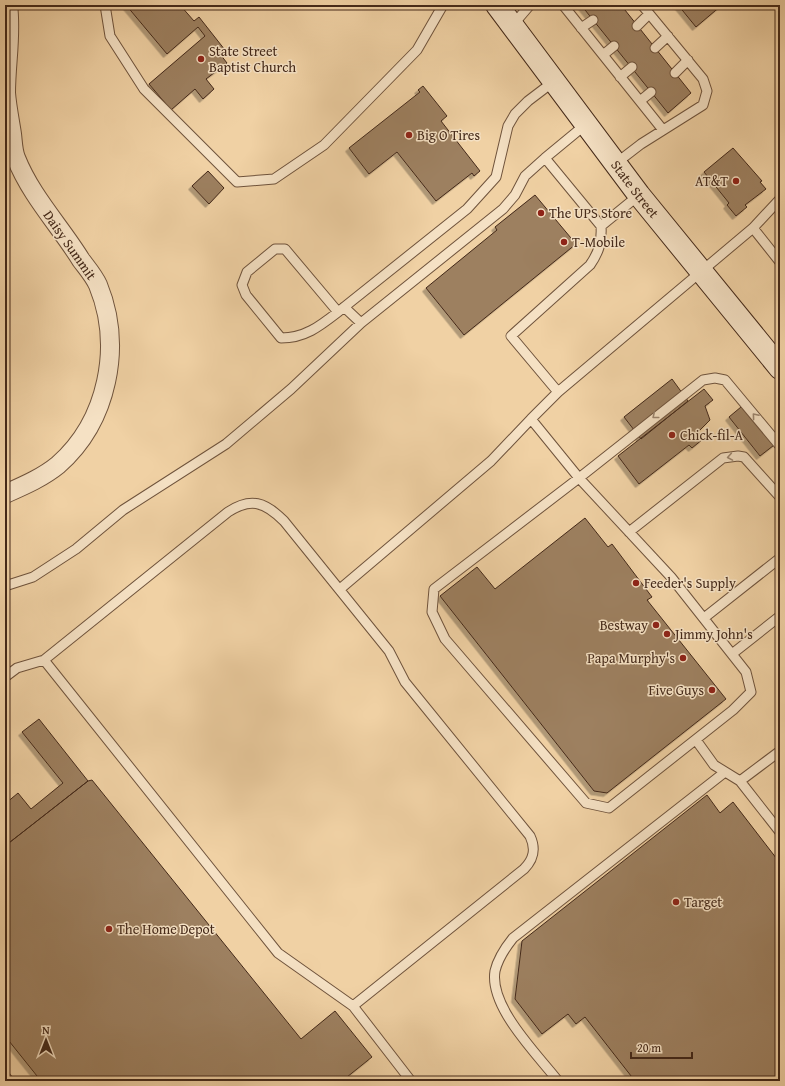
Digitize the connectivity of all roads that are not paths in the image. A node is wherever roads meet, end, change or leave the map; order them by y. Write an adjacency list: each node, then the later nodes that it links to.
1 (8, 5): 24 (street, Daisy Summit)
2 (105, 5): 3 (lane)
3 (443, 5)
4 (497, 5): 10 (main road, State Street)
5 (530, 5): 10 (lane)
6 (563, 5): 12 (lane)
7 (642, 5): 8 (lane)
8 (649, 14): 11 (lane); 13 (lane)
9 (593, 20): 12 (lane)
10 (512, 26): 21 (main road, State Street)
11 (637, 26)
12 (581, 28): 16 (lane)
13 (668, 36): 15 (lane); 17 (lane)
14 (614, 46): 16 (lane)
15 (655, 48)
16 (603, 55): 20 (lane)
17 (688, 60): 19 (lane); 26 (lane)
18 (632, 68): 20 (lane)
19 (675, 73)
20 (620, 77): 23 (lane)
21 (553, 82): 25 (main road, State Street); 36 (lane)
22 (651, 92): 23 (lane)
23 (640, 101): 26 (lane)
24 (8, 125): 43 (street, Daisy Summit)
25 (585, 125): 27 (lane); 28 (main road, State Street)
26 (663, 130): 28 (lane)
27 (545, 158): 31 (lane); 37 (lane)
28 (615, 164): 29 (main road, State Street)
29 (639, 195): 31 (lane); 35 (main road, State Street)
30 (780, 199): 32 (lane)
31 (601, 226): 39 (lane)
32 (753, 228): 33 (lane); 35 (lane)
33 (777, 251): 34 (lane)
34 (780, 262)
35 (702, 272): 38 (main road, State Street); 39 (lane)
36 (341, 310): 36 (lane); 37 (lane)
37 (361, 323): 47 (lane)
38 (780, 368)
39 (558, 392): 40 (lane)
40 (530, 419): 42 (lane); 48 (lane)
41 (780, 446): 42 (lane, one-way to 42)
42 (579, 478): 45 (lane); 54 (lane)
43 (5, 494)
44 (779, 494): 45 (lane, one-way to 45)
45 (629, 532): 50 (lane)
46 (780, 558): 50 (lane)
47 (5, 586)
48 (340, 589): 52 (lane); 59 (lane)
49 (780, 616): 51 (lane)
50 (704, 618): 51 (lane)
51 (732, 654): 54 (lane)
52 (44, 660): 53 (lane); 59 (lane)
53 (5, 677)
54 (696, 740): 56 (lane)
55 (780, 751): 57 (lane)
56 (725, 772): 57 (lane); 63 (lane)
57 (740, 781): 58 (lane)
58 (780, 832)
59 (353, 1006): 62 (lane)
60 (5, 1076): 61 (lane)
61 (9, 1081)
62 (411, 1081)
63 (558, 1081)

